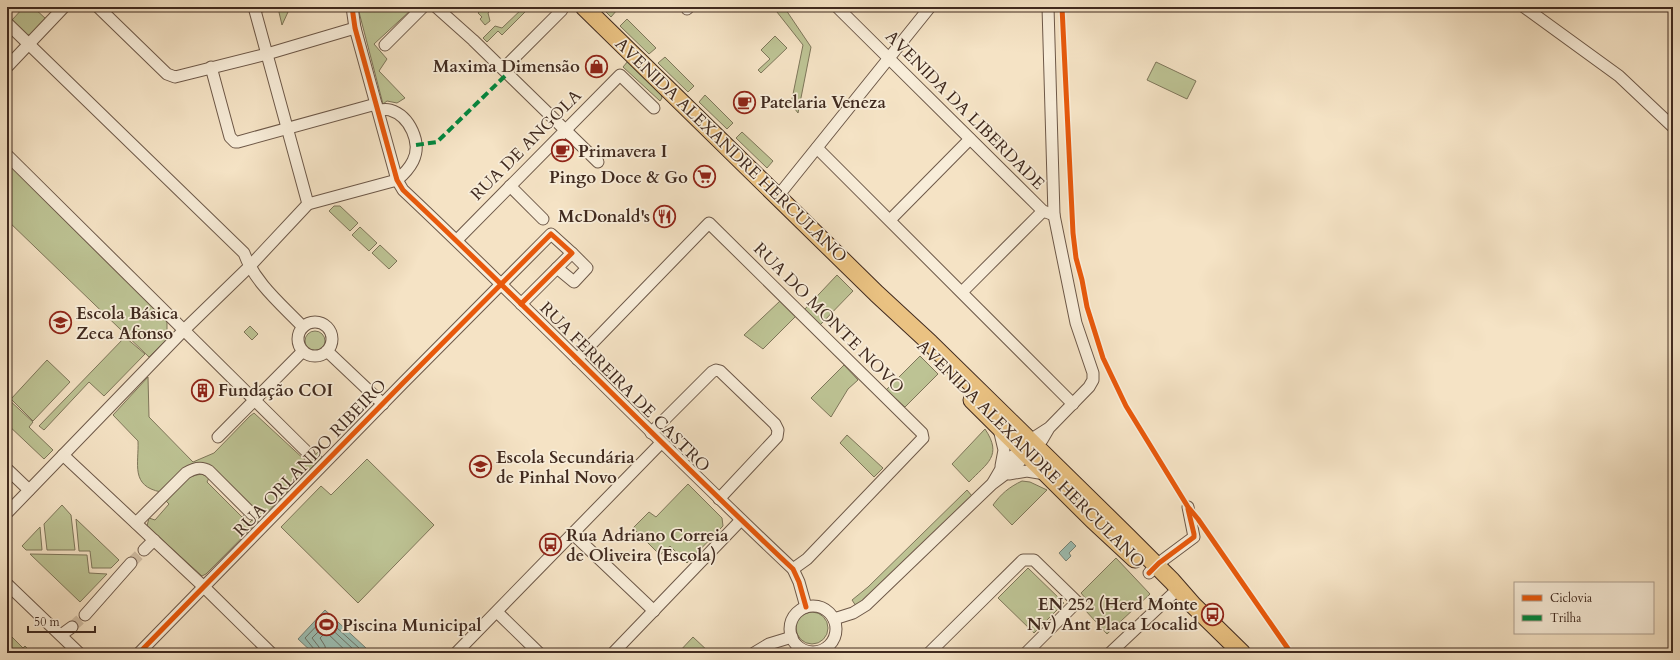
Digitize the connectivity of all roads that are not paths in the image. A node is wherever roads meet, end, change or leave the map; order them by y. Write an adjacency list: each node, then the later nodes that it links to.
1 (64, 7): 16 (street)
2 (98, 7): 20 (street)
3 (254, 7): 17 (street)
4 (423, 7): 15 (street)
5 (584, 7): 33 (main road, AVENIDA ALEXANDRE HERCULANO)
6 (837, 7): 18 (street, AVENIDA DA LIBERDADE)
7 (930, 7): 18 (street)
8 (1048, 7): 36 (street)
9 (352, 8): 14 (street, RUA FERREIRA DE CASTRO)
10 (439, 8): 21 (street)
11 (1530, 8): 24 (street)
12 (562, 10): 21 (street)
13 (7, 23): 16 (street)
14 (355, 28): 17 (street); 22 (street, RUA FERREIRA DE CASTRO)
15 (385, 44)
16 (29, 45): 19 (street); 41 (street)
17 (267, 54): 20 (street); 25 (street)
18 (890, 59): 27 (street, AVENIDA DA LIBERDADE); 28 (street)
19 (7, 67)
20 (211, 67): 25 (street)
21 (503, 69): 26 (street)
22 (377, 107): 25 (street); 31 (street, RUA FERREIRA DE CASTRO); 31 (street)
23 (654, 108): 26 (street, RUA DE ANGOLA)
24 (1673, 127)
25 (287, 129): 34 (street)
26 (565, 130): 30 (street); 32 (street, RUA DE ANGOLA)
27 (970, 139): 35 (street, AVENIDA DA LIBERDADE); 38 (street)
28 (817, 148): 33 (street); 38 (street)
29 (7, 155): 48 (street)
30 (598, 162)
31 (397, 180): 34 (street); 39 (street, RUA FERREIRA DE CASTRO)
32 (510, 186): 37 (street); 39 (street, RUA DE ANGOLA)
33 (778, 196): 45 (main road, AVENIDA ALEXANDRE HERCULANO)
34 (308, 204): 41 (street)
35 (1043, 211): 36 (street, AVENIDA DA LIBERDADE); 44 (street)
36 (1054, 215): 54 (street)
37 (543, 219)
38 (890, 220): 44 (street)
39 (457, 240): 43 (street, RUA FERREIRA DE CASTRO)
40 (572, 253): 42 (street); 42 (street); 43 (street, RUA ORLANDO RIBEIRO)
41 (249, 267): 47 (street); 48 (street)
42 (557, 268): 46 (street)
43 (501, 284): 46 (street, RUA FERREIRA DE CASTRO); 53 (street, RUA ORLANDO RIBEIRO)
44 (962, 292): 54 (street)
45 (878, 294): 55 (main road, AVENIDA ALEXANDRE HERCULANO); 59 (main road, AVENIDA ALEXANDRE HERCULANO)
46 (521, 304): 51 (street, RUA FERREIRA DE CASTRO)
47 (303, 327): 49 (street); 50 (street)
48 (184, 330): 52 (street); 61 (street)
49 (303, 351): 50 (street); 52 (street)
50 (327, 351): 53 (street)
51 (576, 359): 56 (street, RUA FERREIRA DE CASTRO); 76 (street, RUA DO MONTE NOVO)
52 (254, 400): 57 (street); 60 (street)
53 (383, 404): 79 (street, RUA ORLANDO RIBEIRO)
54 (1073, 404): 59 (street)
55 (998, 426): 59 (main road, AVENIDA ALEXANDRE HERCULANO); 64 (street)
56 (651, 433): 58 (street, RUA FERREIRA DE CASTRO); 66 (street)
57 (218, 437)
58 (661, 443): 66 (street, RUA FERREIRA DE CASTRO); 72 (street)
59 (1028, 448): 63 (main road, AVENIDA ALEXANDRE HERCULANO); 64 (street); 77 (main road, AVENIDA ALEXANDRE HERCULANO)
60 (309, 454)
61 (62, 455): 65 (street); 71 (street)
62 (7, 469): 65 (street)
63 (1046, 474): 64 (street); 77 (main road, AVENIDA ALEXANDRE HERCULANO)
64 (998, 477): 85 (street)
65 (29, 490): 68 (street)
66 (719, 499): 70 (street, RUA FERREIRA DE CASTRO)
67 (1188, 507): 77 (street)
68 (7, 513)
69 (252, 514): 71 (street)
70 (741, 520): 76 (street, RUA FERREIRA DE CASTRO); 82 (street)
71 (136, 524): 73 (street)
72 (573, 534): 82 (street); 83 (street)
73 (154, 540): 74 (street); 79 (street)
74 (144, 550)
75 (131, 563): 84 (street)
76 (793, 569): 81 (street, RUA FERREIRA DE CASTRO)
77 (1153, 569): 80 (main road, AVENIDA ALEXANDRE HERCULANO)
78 (7, 584): 87 (street)
79 (204, 587): 91 (street, RUA ORLANDO RIBEIRO); 92 (street)
80 (1177, 590): 99 (street); 100 (main road, AVENIDA ALEXANDRE HERCULANO)
81 (806, 607): 85 (street); 88 (street)
82 (654, 611): 95 (street)
83 (497, 612): 93 (street); 94 (street)
84 (85, 615)
85 (834, 619): 89 (street)
86 (72, 627): 87 (street)
87 (62, 636): 90 (street)
88 (792, 638): 89 (street); 96 (street)
89 (820, 652)
90 (79, 653)
91 (139, 653)
92 (271, 653)
93 (456, 653)
94 (539, 653)
95 (613, 653)
96 (754, 653)
97 (929, 653): 98 (street)
98 (1026, 653)
99 (1110, 653)
100 (1242, 653)

